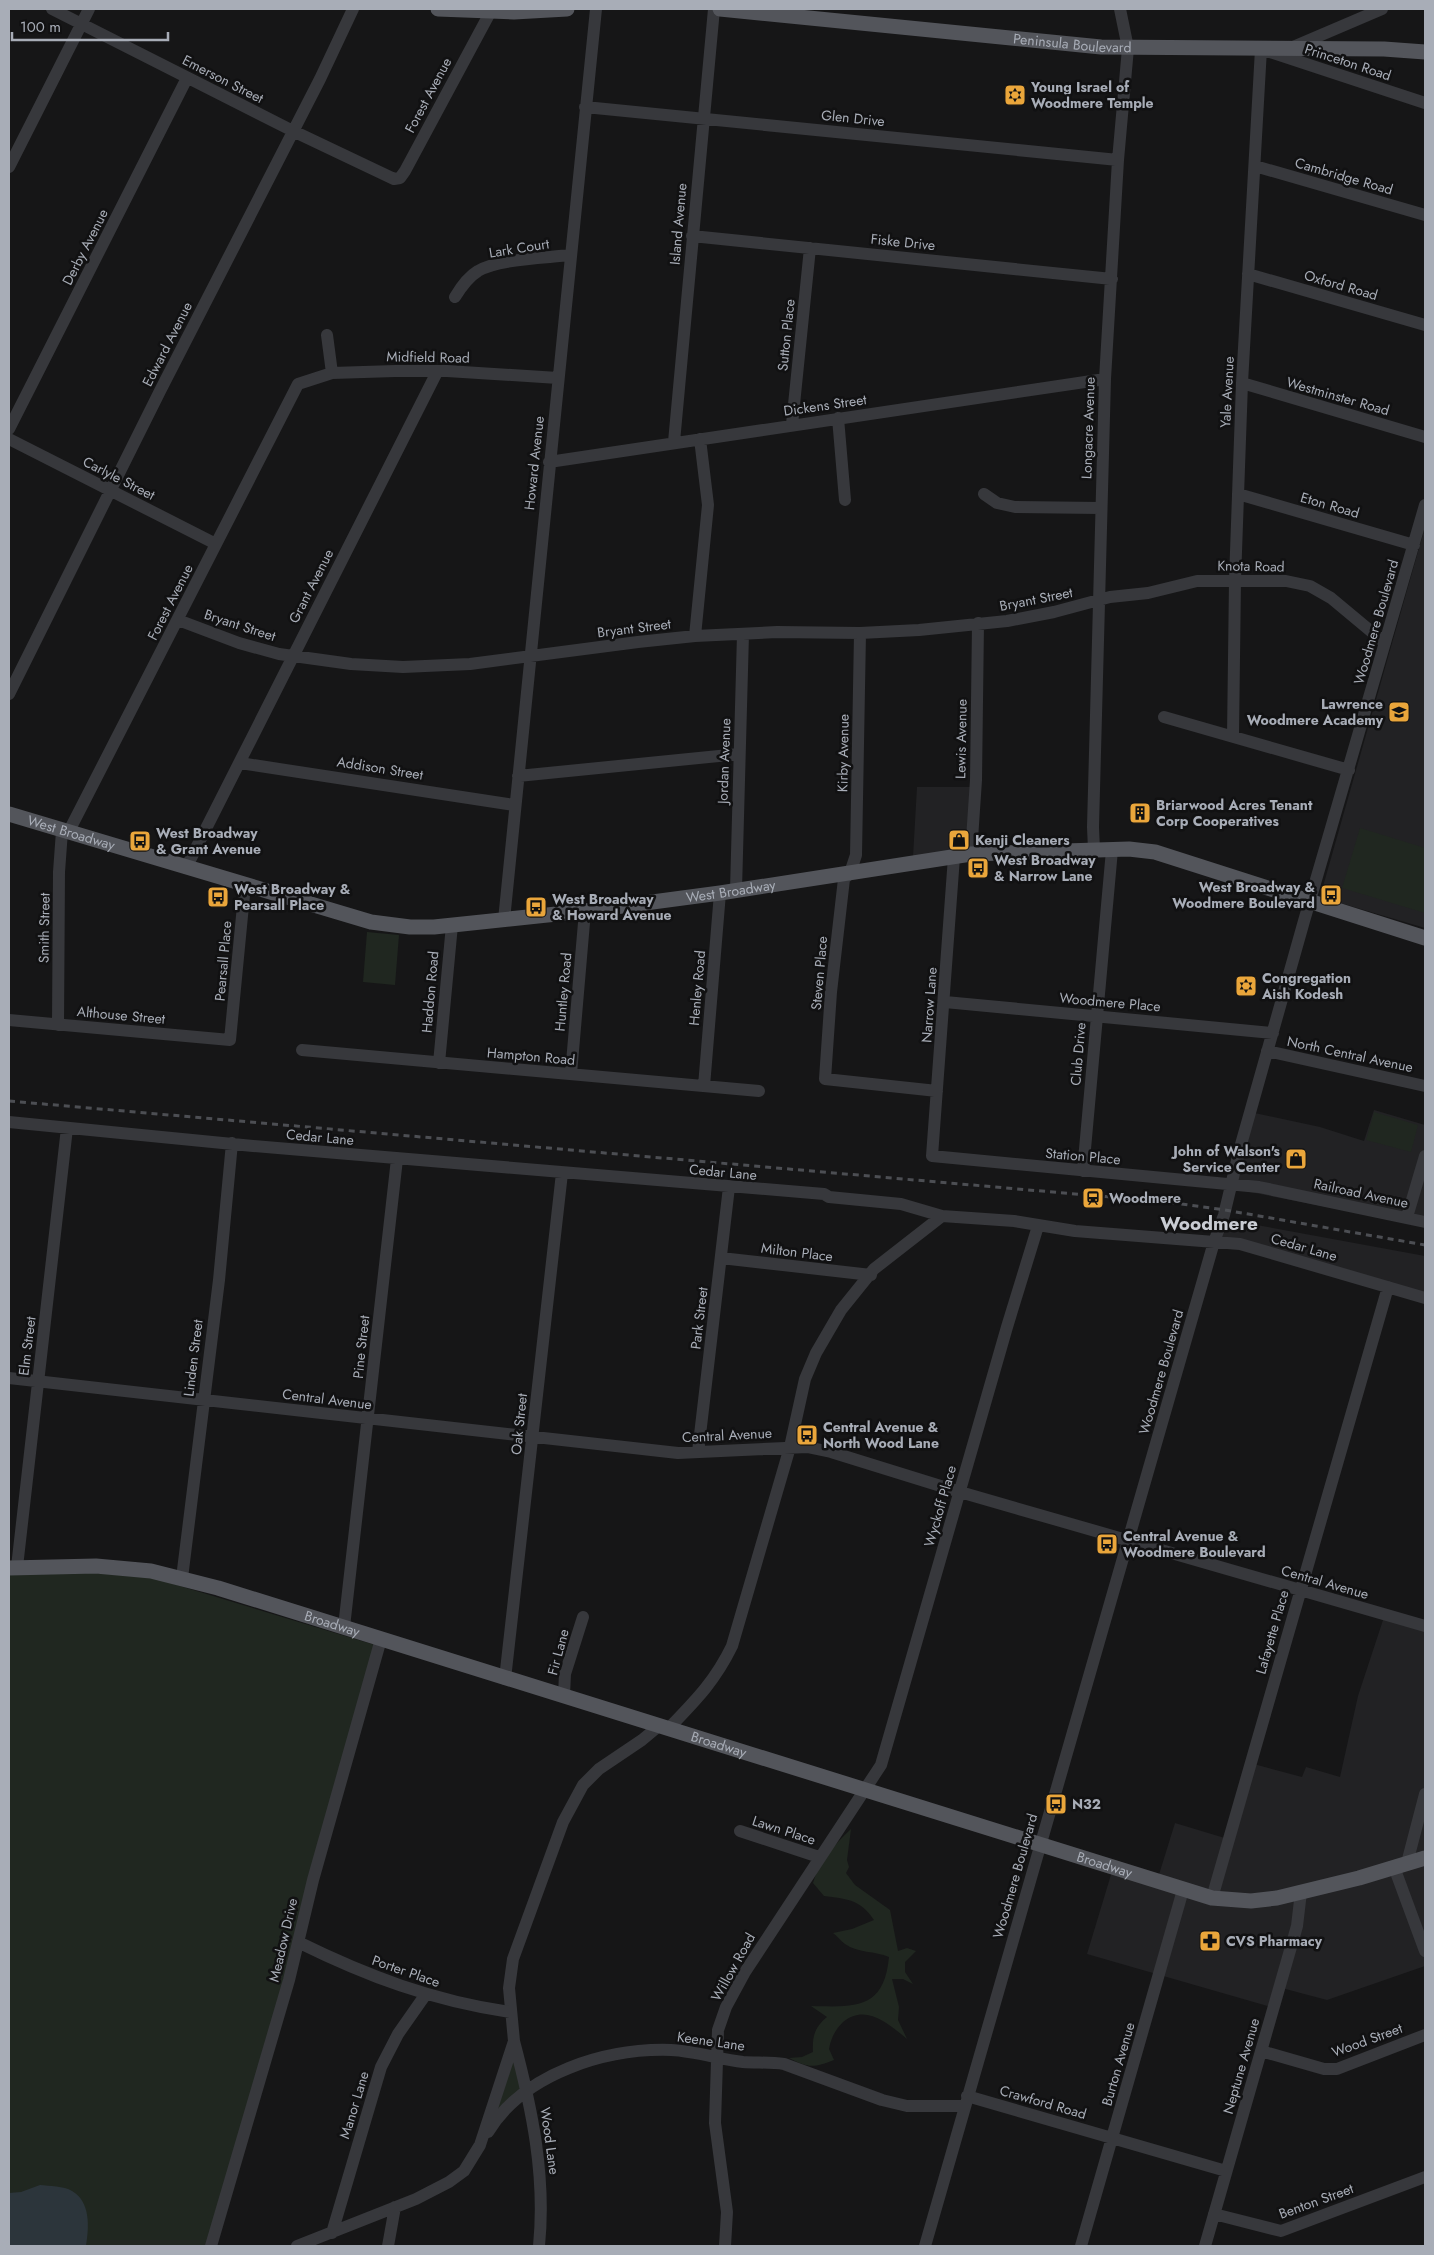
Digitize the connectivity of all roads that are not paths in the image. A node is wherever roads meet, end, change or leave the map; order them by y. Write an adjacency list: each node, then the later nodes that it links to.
1 (52, 9): 12 (street, Emerson Street)
2 (89, 9): 12 (street)
3 (354, 9): 21 (street, Edward Avenue)
4 (438, 9): 11 (main road)
5 (567, 9): 11 (main road)
6 (596, 9): 19 (street, Howard Avenue)
7 (714, 9): 20 (street, Island Avenue)
8 (720, 9): 13 (main road, Peninsula Boulevard)
9 (1120, 9): 13 (street, Longacre Avenue)
10 (1382, 9): 15 (street)
11 (491, 10): 25 (street, Forest Avenue)
12 (81, 23): 17 (street, Emerson Street); 24 (street)
13 (1128, 48): 14 (main road, Peninsula Boulevard); 22 (street, Longacre Avenue)
14 (1261, 49): 15 (main road, Peninsula Boulevard); 18 (street, Princeton Road); 23 (street, Yale Avenue)
15 (1287, 50): 16 (main road, Peninsula Boulevard)
16 (1425, 52)
17 (187, 78): 21 (street, Emerson Street); 43 (street, Derby Avenue)
18 (1425, 103)
19 (585, 107): 20 (street, Glen Drive); 29 (street, Howard Avenue)
20 (704, 118): 22 (street, Glen Drive); 27 (street, Island Avenue)
21 (293, 131): 25 (street, Emerson Street); 49 (street, Edward Avenue)
22 (1118, 160): 31 (street, Longacre Avenue)
23 (1255, 166): 26 (street, Cambridge Road); 30 (street, Yale Avenue)
24 (9, 167)
25 (381, 175)
26 (1425, 215)
27 (692, 236): 28 (street, Fiske Drive); 47 (street, Island Avenue)
28 (810, 248): 31 (street, Fiske Drive); 42 (street, Sutton Place)
29 (570, 255): 32 (street, Lark Court); 37 (street, Howard Avenue)
30 (1248, 274): 33 (street, Oxford Road); 39 (street, Yale Avenue)
31 (1112, 279): 38 (street, Longacre Avenue)
32 (455, 297)
33 (1425, 325)
34 (327, 335): 36 (street)
35 (437, 372): 36 (street, Midfield Road); 37 (street, Midfield Road); 65 (street, Grant Avenue)
36 (332, 374): 40 (street, Midfield Road)
37 (558, 378): 48 (street, Howard Avenue)
38 (1105, 379): 41 (street, Dickens Street); 54 (street, Longacre Avenue)
39 (1242, 383): 44 (street, Westminster Road); 51 (street, Yale Avenue)
40 (298, 384): 55 (street, Forest Avenue)
41 (838, 418): 42 (street, Dickens Street); 52 (street)
42 (792, 424): 46 (street, Dickens Street)
43 (9, 429)
44 (1425, 436)
45 (9, 439): 49 (street, Carlyle Street)
46 (700, 440): 47 (street, Dickens Street); 63 (street)
47 (674, 442): 48 (street, Dickens Street)
48 (549, 462): 66 (street, Howard Avenue)
49 (111, 491): 55 (street, Carlyle Street); 67 (street, Edward Avenue)
50 (984, 494): 54 (street)
51 (1238, 494): 56 (street, Eton Road); 57 (street, Yale Avenue)
52 (844, 500)
53 (1425, 505): 56 (street, Woodmere Boulevard)
54 (1100, 508): 58 (street, Longacre Avenue)
55 (216, 544): 59 (street, Forest Avenue)
56 (1414, 545): 64 (street, Woodmere Boulevard)
57 (1235, 580): 58 (street, Knota Road); 64 (street, Knota Road); 69 (street, Yale Avenue)
58 (1098, 601): 60 (street, Bryant Street); 77 (street, Longacre Avenue)
59 (178, 620): 65 (street, Bryant Street); 76 (street, Forest Avenue)
60 (978, 624): 61 (street, Bryant Street); 79 (street, Lewis Avenue)
61 (860, 633): 62 (street, Bryant Street); 82 (street, Kirby Avenue)
62 (744, 634): 63 (street, Bryant Street); 70 (street, Jordan Avenue)
63 (695, 636): 66 (street, Bryant Street)
64 (1385, 643): 72 (street, Woodmere Boulevard)
65 (294, 655): 66 (street, Bryant Street); 71 (street, Grant Avenue)
66 (530, 657): 73 (street, Howard Avenue)
67 (9, 694)
68 (1164, 718): 69 (street)
69 (1233, 736): 72 (street)
70 (739, 754): 73 (street); 84 (street, Jordan Avenue)
71 (240, 763): 74 (street, Addison Street); 81 (street, Grant Avenue)
72 (1349, 770): 86 (street, Woodmere Boulevard)
73 (518, 776): 74 (street, Howard Avenue)
74 (514, 805): 88 (street, Howard Avenue)
75 (9, 814): 76 (main road, West Broadway)
76 (65, 832): 81 (main road, West Broadway); 94 (street, Smith Street)
77 (1094, 850): 78 (main road, West Broadway); 79 (main road, West Broadway)
78 (1112, 850): 86 (main road, West Broadway); 92 (street, Club Drive)
79 (971, 854): 80 (main road, West Broadway)
80 (954, 857): 82 (main road, West Broadway); 91 (street, Narrow Lane)
81 (186, 868): 83 (main road, West Broadway)
82 (850, 872): 84 (main road, West Broadway); 103 (street, Steven Place)
83 (245, 885): 89 (main road, West Broadway); 96 (street, Pearsall Place)
84 (736, 890): 85 (main road, West Broadway)
85 (720, 893): 87 (main road, West Broadway); 101 (street, Henley Road)
86 (1310, 901): 90 (main road, West Broadway); 95 (street, Woodmere Boulevard)
87 (585, 911): 88 (main road, West Broadway); 100 (street, Huntley Road)
88 (504, 920): 89 (main road, West Broadway)
89 (452, 925): 99 (street, Haddon Road)
90 (1425, 938)
91 (945, 1002): 92 (street, Woodmere Place); 103 (street, Narrow Lane)
92 (1097, 1016): 95 (street, Woodmere Place); 111 (street, Club Drive)
93 (9, 1020): 94 (street, Althouse Street)
94 (58, 1025): 96 (street, Althouse Street)
95 (1273, 1033): 98 (street, Woodmere Boulevard)
96 (230, 1040)
97 (302, 1050): 99 (street, Hampton Road)
98 (1268, 1051): 102 (street, North Central Avenue); 113 (street, Woodmere Boulevard)
99 (439, 1063): 100 (street, Hampton Road)
100 (572, 1074): 101 (street, Hampton Road)
101 (704, 1086): 104 (street, Hampton Road)
102 (1425, 1086)
103 (937, 1090): 108 (street, Narrow Lane)
104 (759, 1091)
105 (9, 1122): 106 (street, Cedar Lane)
106 (67, 1128): 107 (street, Cedar Lane); 125 (street, Elm Street)
107 (232, 1143): 110 (street, Cedar Lane); 126 (street, Linden Street)
108 (932, 1156): 111 (street, Station Place)
109 (1425, 1156): 116 (street)
110 (397, 1159): 112 (street, Cedar Lane); 127 (street, Pine Street)
111 (1083, 1171): 113 (street, Station Place)
112 (562, 1173): 114 (street, Cedar Lane); 128 (street, Oak Street)
113 (1231, 1185): 116 (street, Railroad Avenue); 119 (street, Woodmere Boulevard)
114 (730, 1187): 115 (street, Cedar Lane); 120 (street, Park Street)
115 (942, 1216): 118 (street, Cedar Lane); 121 (street, Wood Lane)
116 (1407, 1217): 117 (street, Railroad Avenue)
117 (1425, 1222)
118 (1038, 1226): 119 (street, Cedar Lane); 131 (street, Wyckoff Place)
119 (1214, 1242): 122 (street, Cedar Lane); 132 (street, Woodmere Boulevard)
120 (721, 1258): 121 (street, Milton Place); 130 (street, Park Street)
121 (871, 1275): 129 (street, Wood Lane)
122 (1388, 1287): 123 (street, Cedar Lane); 135 (street, Lafayette Place)
123 (1425, 1298)
124 (9, 1378): 125 (street, Central Avenue)
125 (38, 1381): 126 (street, Central Avenue); 133 (street, Elm Street)
126 (203, 1400): 127 (street, Central Avenue); 134 (street, Linden Street)
127 (368, 1418): 128 (street, Central Avenue); 138 (street, Pine Street)
128 (533, 1437): 130 (street, Central Avenue); 140 (street, Oak Street)
129 (790, 1447): 130 (street, Central Avenue); 131 (street, Central Avenue); 142 (street, Wood Lane)
130 (698, 1452)
131 (960, 1492): 132 (street, Central Avenue); 143 (street, Wyckoff Place)
132 (1128, 1540): 135 (street, Central Avenue); 146 (street, Woodmere Boulevard)
133 (13, 1568): 134 (main road, Broadway)
134 (182, 1578): 138 (main road, Broadway)
135 (1300, 1590): 137 (street, Central Avenue); 152 (street, Lafayette Place)
136 (583, 1617): 141 (street, Fir Lane)
137 (1425, 1626)
138 (344, 1627): 139 (main road, Broadway)
139 (381, 1639): 140 (main road, Broadway); 153 (street, Meadow Drive)
140 (505, 1679): 141 (main road, Broadway)
141 (564, 1695): 142 (main road, Broadway)
142 (664, 1726): 143 (main road, Broadway); 156 (street, Wood Lane)
143 (864, 1790): 146 (main road, Broadway); 147 (street, Willow Road)
144 (1425, 1794): 149 (street)
145 (740, 1831): 147 (street, Lawn Place)
146 (1040, 1845): 150 (main road, Broadway); 162 (street, Woodmere Boulevard)
147 (819, 1857): 160 (street, Willow Road)
148 (1425, 1858): 149 (main road, Broadway)
149 (1400, 1865): 151 (main road, Broadway); 154 (street)
150 (1183, 1890): 152 (main road, Broadway); 163 (street, Burton Avenue)
151 (1301, 1892): 152 (main road, Broadway); 159 (street, Neptune Avenue)
152 (1212, 1898)
153 (298, 1942): 155 (street, Porter Place); 170 (street, Meadow Drive)
154 (1425, 1951)
155 (426, 1994): 156 (street, Porter Place); 169 (street, Manor Lane)
156 (510, 2012): 158 (street, Wood Lane)
157 (1425, 2035): 159 (street, Wood Street)
158 (514, 2041): 161 (street, Wood Lane); 164 (street)
159 (1261, 2051): 165 (street, Neptune Avenue)
160 (717, 2057): 161 (street, Keene Lane); 162 (street, Keene Lane); 174 (street, Willow Road)
161 (528, 2091): 164 (street, Keene Lane); 173 (street, Wood Lane)
162 (966, 2101): 163 (street, Crawford Road); 175 (street, Woodmere Boulevard)
163 (1112, 2138): 165 (street, Crawford Road); 176 (street, Burton Avenue)
164 (480, 2144): 167 (street)
165 (1226, 2171): 168 (street, Neptune Avenue)
166 (1425, 2177): 168 (street, Benton Street)
167 (396, 2208): 169 (street); 172 (street)
168 (1214, 2214): 177 (street, Neptune Avenue)
169 (332, 2233): 171 (street)
170 (211, 2246)
171 (297, 2246)
172 (388, 2246)
173 (539, 2246)
174 (725, 2246)
175 (925, 2246)
176 (1081, 2246)
177 (1205, 2246)

